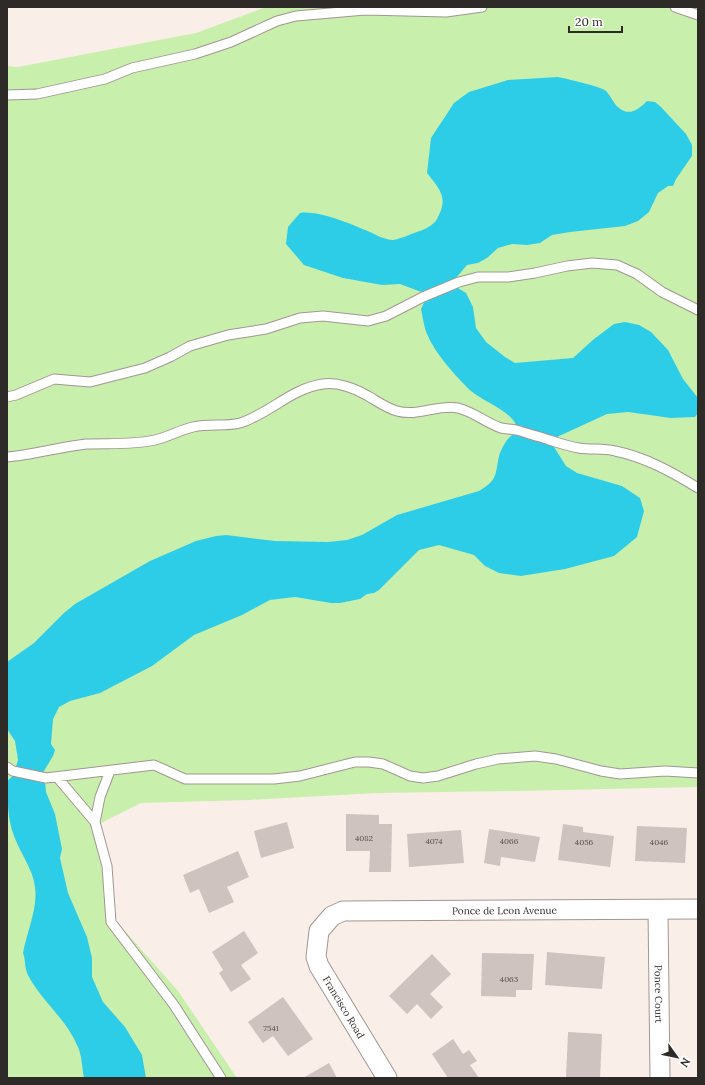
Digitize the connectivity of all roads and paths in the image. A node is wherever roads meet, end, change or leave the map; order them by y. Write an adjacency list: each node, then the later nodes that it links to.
1 (482, 7): 4 (lane)
2 (675, 7): 3 (lane)
3 (698, 15)
4 (7, 95)
5 (698, 310): 6 (lane)
6 (7, 397)
7 (7, 457): 8 (lane)
8 (698, 488)
9 (10, 769): 12 (lane)
10 (110, 770): 11 (lane); 12 (lane); 13 (lane)
11 (698, 773)
12 (57, 777): 13 (lane)
13 (95, 822): 17 (lane)
14 (698, 909): 15 (street, Ponce de Leon Avenue)
15 (658, 910): 16 (street, Ponce de Leon Avenue); 19 (street, Ponce Court)
16 (319, 931): 18 (street, Francisco Road)
17 (221, 1078)
18 (387, 1078)
19 (660, 1078)

